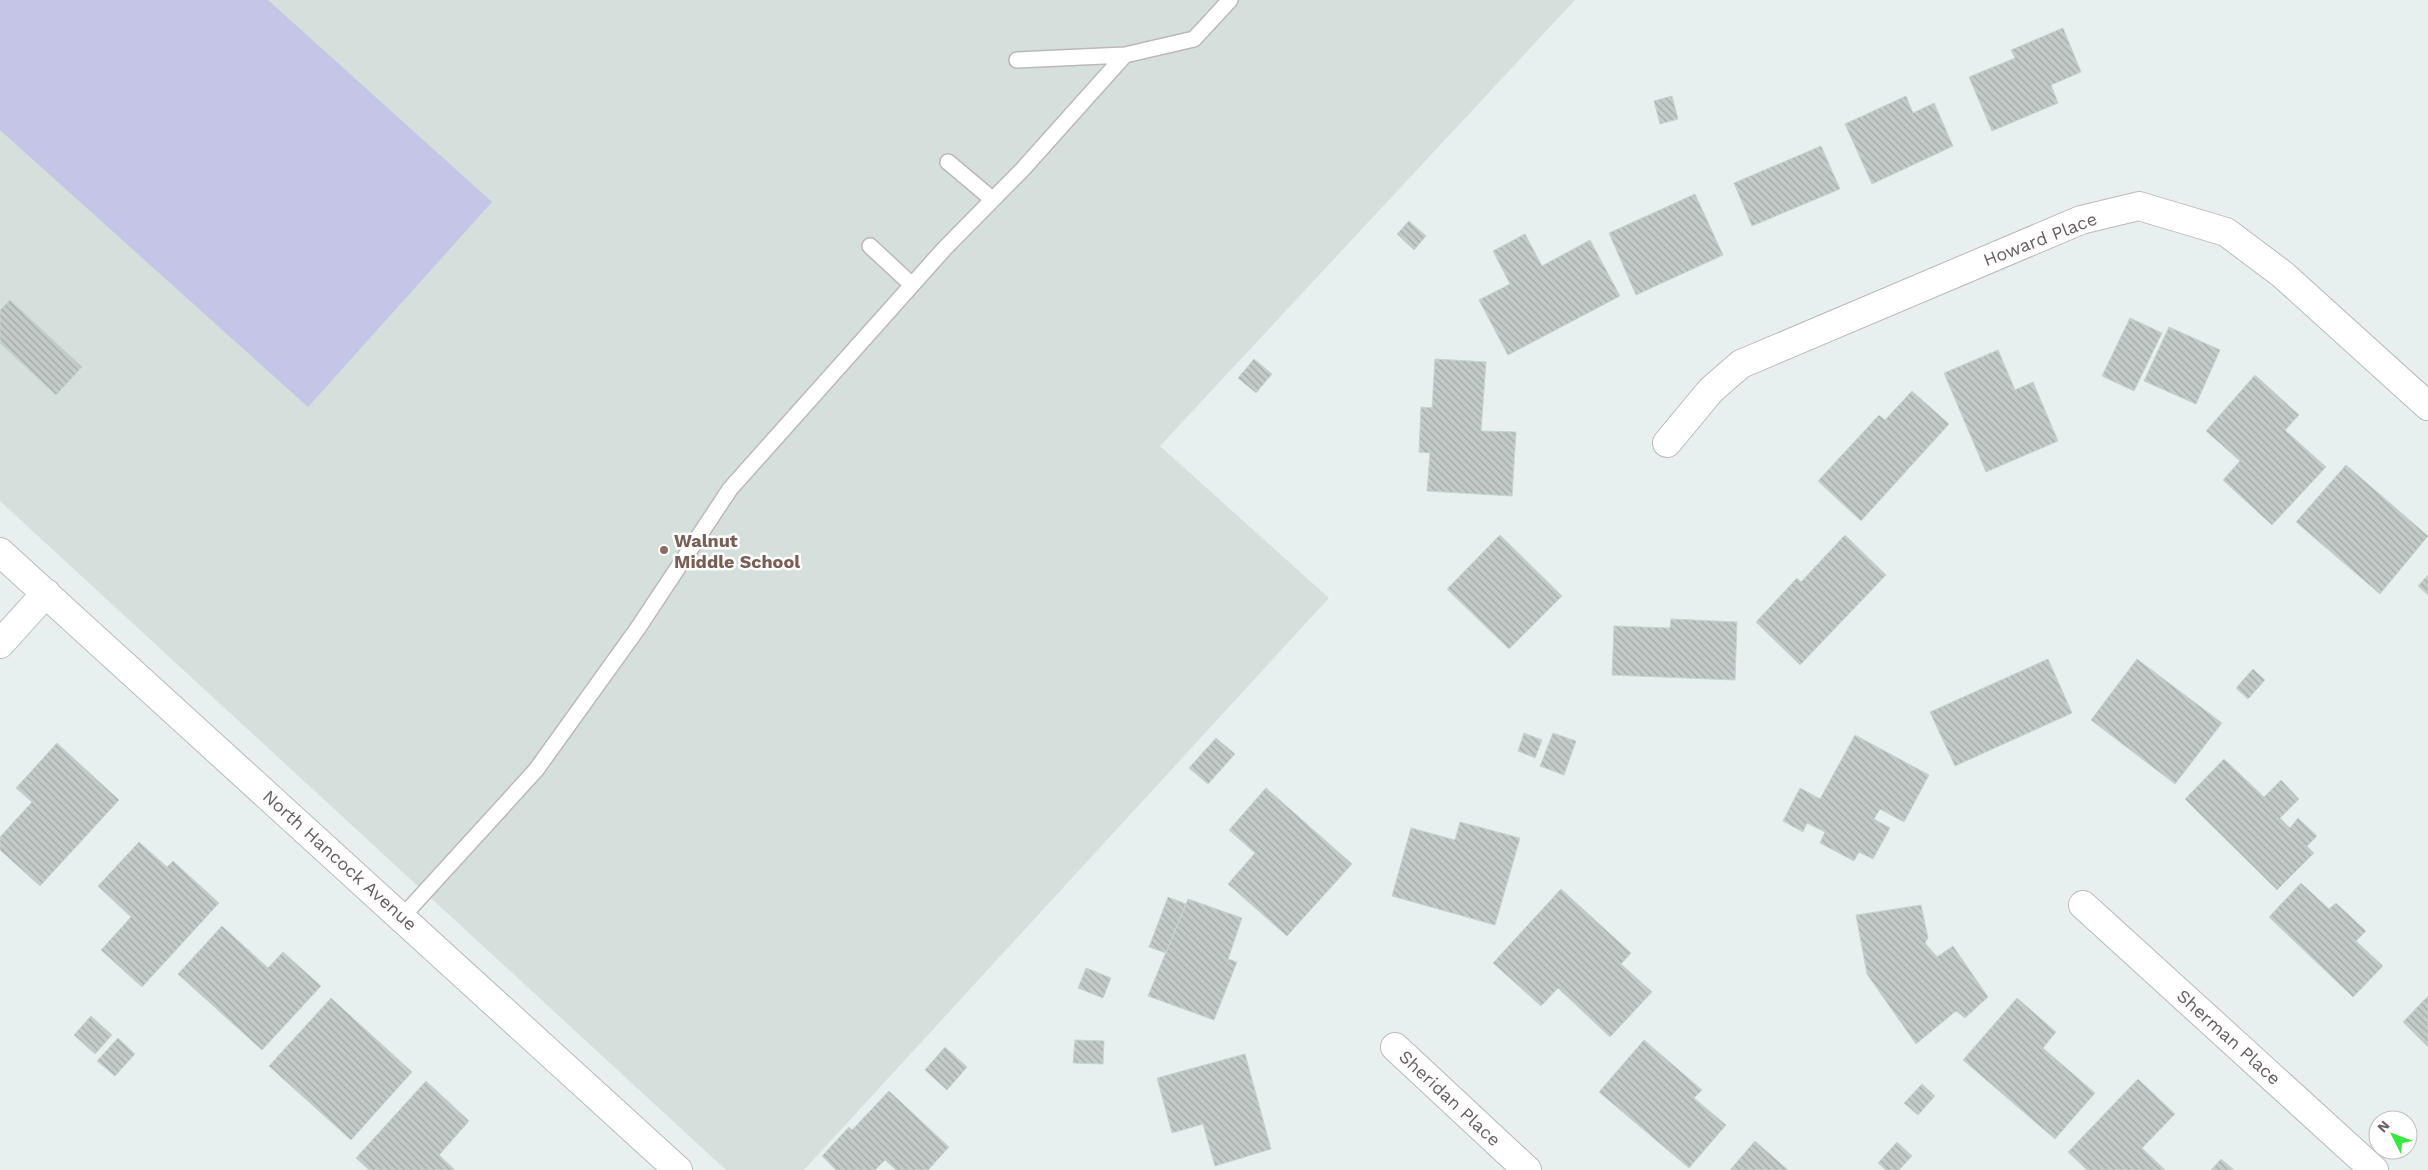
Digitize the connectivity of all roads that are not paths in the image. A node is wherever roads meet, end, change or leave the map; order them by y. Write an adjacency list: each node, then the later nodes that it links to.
1 (1230, 0): 2 (lane)
2 (1125, 55): 3 (lane); 5 (lane)
3 (1017, 60)
4 (948, 162): 5 (lane)
5 (992, 199): 7 (lane)
6 (870, 246): 7 (lane)
7 (912, 285): 14 (lane)
8 (2428, 406): 9 (street, Howard Place)
9 (1667, 444)
10 (0, 552): 11 (street, North Hancock Avenue)
11 (46, 594): 12 (street); 14 (street, North Hancock Avenue)
12 (0, 644)
13 (2083, 905): 18 (street, Sherman Place)
14 (402, 917): 16 (street, North Hancock Avenue)
15 (1395, 1047): 17 (street, Sheridan Place)
16 (678, 1170)
17 (1527, 1170)
18 (2374, 1170)

